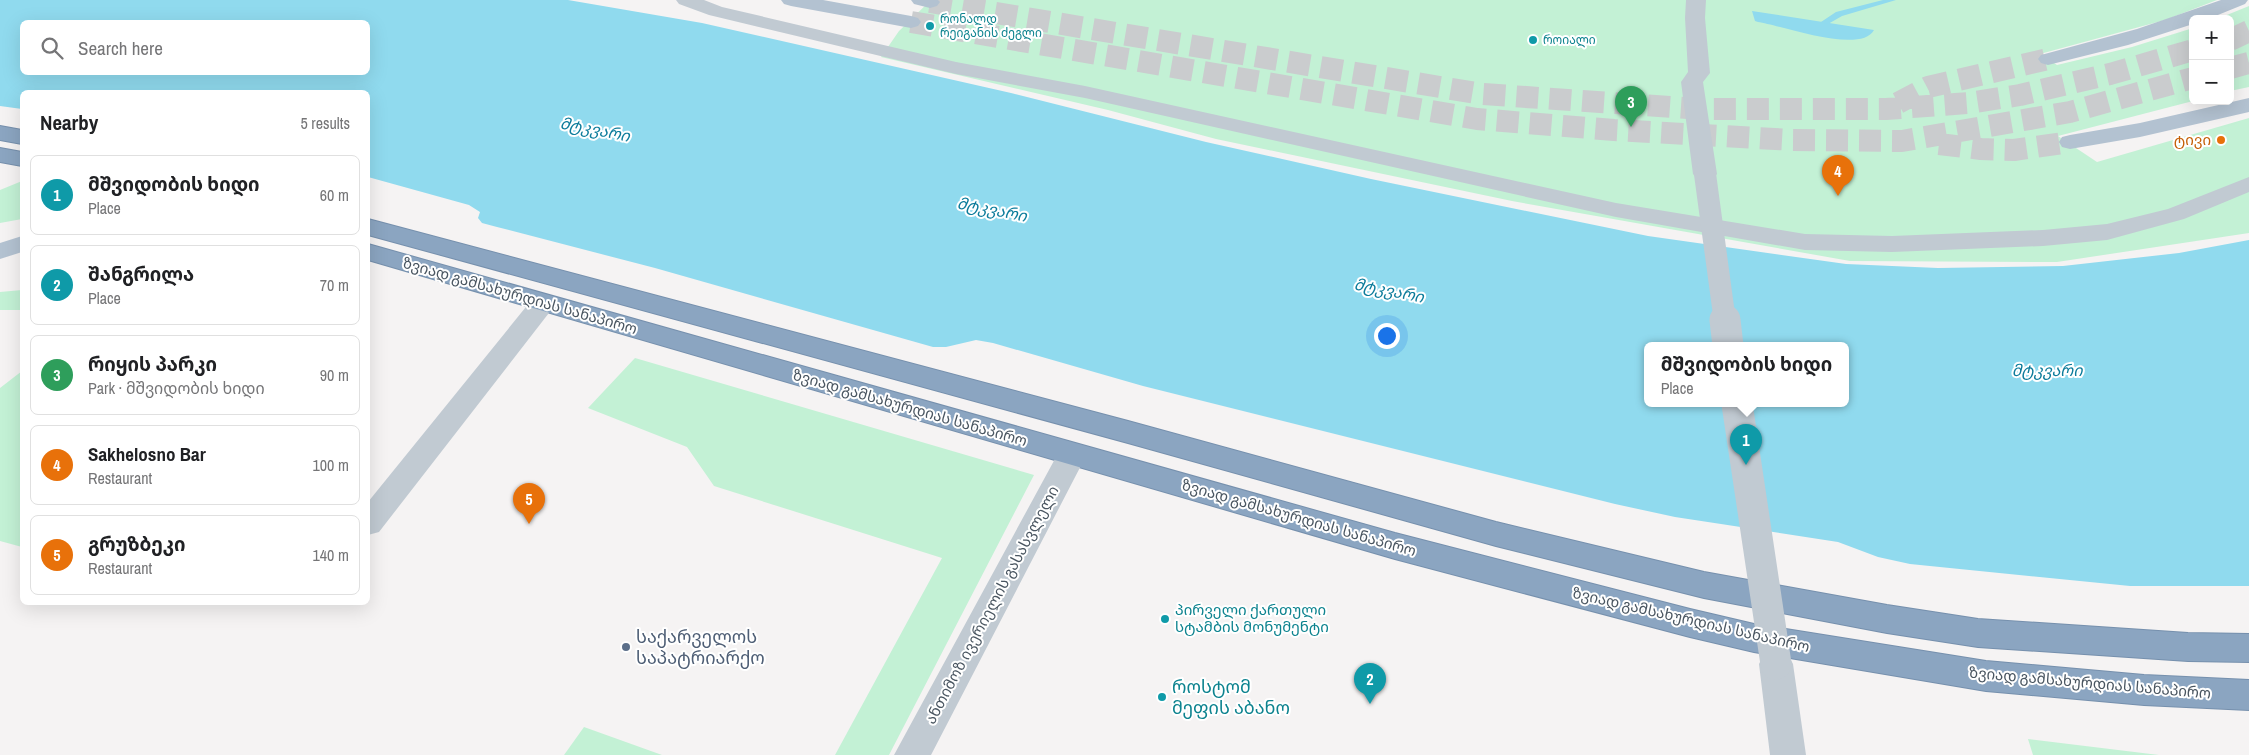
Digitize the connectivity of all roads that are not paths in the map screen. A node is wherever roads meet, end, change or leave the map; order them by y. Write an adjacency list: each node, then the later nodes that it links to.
1 (686, 0): 13 (street)
2 (791, 0): 5 (main road)
3 (1696, 0): 21 (street, bridge)
4 (2238, 0): 6 (main road)
5 (911, 22)
6 (2048, 59)
7 (2249, 105): 10 (main road)
8 (0, 133): 9 (highway)
9 (20, 137)
10 (2070, 142)
11 (0, 155): 12 (highway)
12 (20, 159)
13 (2249, 184)
14 (370, 227): 25 (highway, ზვიად გამსახურდიას სანაპირო)
15 (20, 245): 16 (main road)
16 (0, 251)
17 (370, 253): 20 (highway, ზვიად გამსახურდიას სანაპირო)
18 (20, 261): 19 (main road)
19 (0, 262)
20 (544, 303): 23 (highway, ზვიად გამსახურდიას სანაპირო); 24 (street)
21 (1727, 342)
22 (1737, 407): 28 (street, bridge)
23 (1072, 454): 26 (highway, ზვიად გამსახურდიას სანაპირო); 27 (street, ანთიმოზ ივერიელის გასასვლელი)
24 (370, 520)
25 (2249, 648)
26 (2249, 695)
27 (912, 755)
28 (1788, 755)

